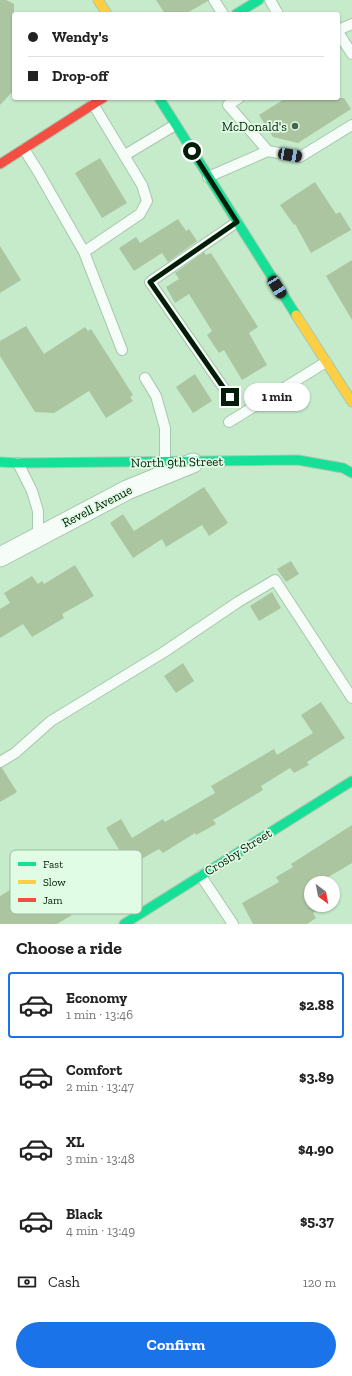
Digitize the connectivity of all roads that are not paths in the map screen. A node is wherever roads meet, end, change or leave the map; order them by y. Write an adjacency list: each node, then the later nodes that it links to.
1 (98, 0): 5 (main road)
2 (214, 0): 6 (lane)
3 (259, 0): 7 (main road)
4 (270, 0): 8 (lane)
5 (105, 12)
6 (222, 12)
7 (239, 12)
8 (277, 12)
9 (352, 24): 10 (lane)
10 (340, 30)
11 (340, 34): 12 (lane)
12 (352, 54)
13 (100, 100): 16 (main road)
14 (160, 100): 17 (main road)
15 (236, 100): 20 (lane)
16 (93, 104): 19 (main road); 21 (lane)
17 (175, 125): 21 (lane); 23 (main road)
18 (352, 125): 20 (lane)
19 (24, 149): 22 (main road); 25 (lane)
20 (268, 151): 23 (lane)
21 (125, 155): 25 (lane)
22 (0, 164)
23 (208, 177): 24 (main road)
24 (237, 222): 27 (main road); 29 (lane)
25 (84, 252): 26 (lane)
26 (122, 350)
27 (326, 362): 30 (main road); 31 (lane)
28 (145, 378): 33 (lane)
29 (230, 397)
30 (352, 402)
31 (229, 422)
32 (0, 462): 35 (main road, North 9th Street)
33 (165, 462): 34 (main road, North 9th Street); 35 (main road, North 9th Street)
34 (196, 462): 36 (main road, North 9th Street); 37 (street, Revell Avenue)
35 (18, 463): 37 (lane)
36 (352, 473)
37 (38, 536): 38 (street, Revell Avenue)
38 (0, 557)
39 (352, 698): 40 (lane)
40 (0, 762)
41 (352, 781): 42 (main road, Crosby Street)
42 (201, 876): 43 (main road, Crosby Street); 46 (lane)
43 (142, 913)
44 (140, 914): 45 (main road, Crosby Street)
45 (124, 924)
46 (233, 924)

